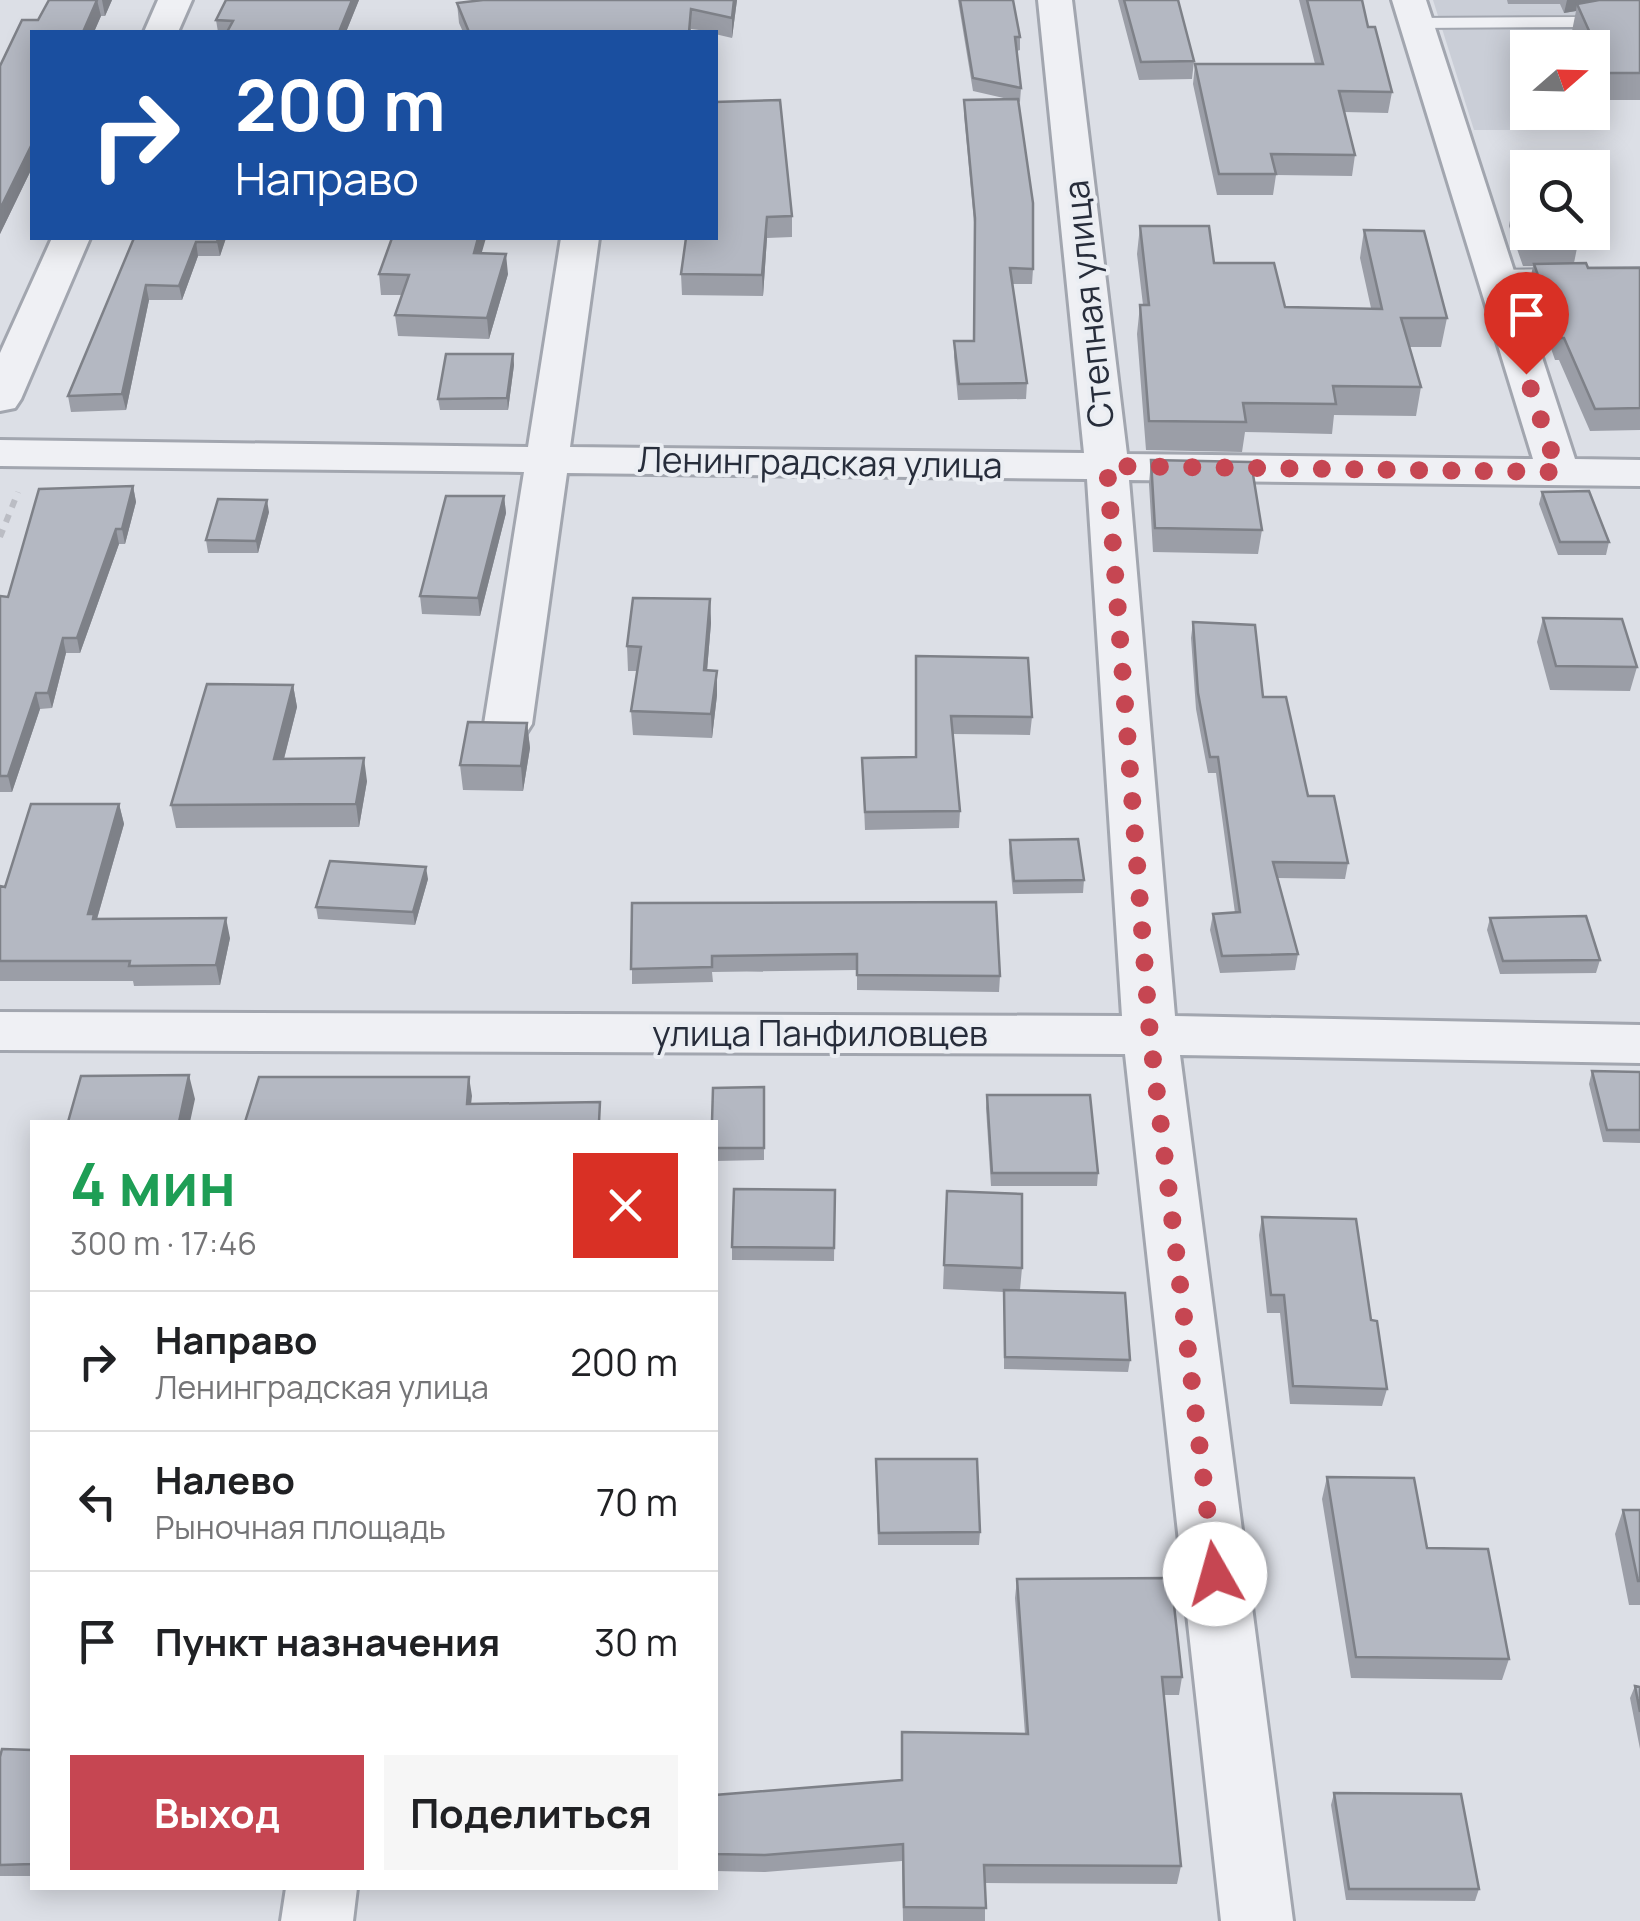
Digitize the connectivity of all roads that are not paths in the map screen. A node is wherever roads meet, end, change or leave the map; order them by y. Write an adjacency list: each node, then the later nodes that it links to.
1 (175, 0): 5 (street)
2 (1055, 0): 13 (street, Степная улица)
3 (1412, 11): 4 (lane); 9 (street)
4 (1640, 15)
5 (162, 30)
6 (70, 240): 10 (street)
7 (580, 240): 12 (street)
8 (1640, 274): 9 (lane)
9 (1494, 276): 14 (street)
10 (0, 399)
11 (0, 454): 12 (street, Ленинградская улица)
12 (548, 459): 13 (street, Ленинградская улица); 16 (street)
13 (1107, 466): 14 (street, Ленинградская улица); 18 (street, Степная улица)
14 (1558, 472): 15 (street, Ленинградская улица)
15 (1640, 473)
16 (508, 724)
17 (0, 1031): 18 (street, улица Панфиловцев)
18 (1150, 1035): 19 (street, улица Панфиловцев); 22 (street, Степная улица)
19 (1640, 1044)
20 (322, 1890): 21 (street)
21 (317, 1921)
22 (1257, 1921)

